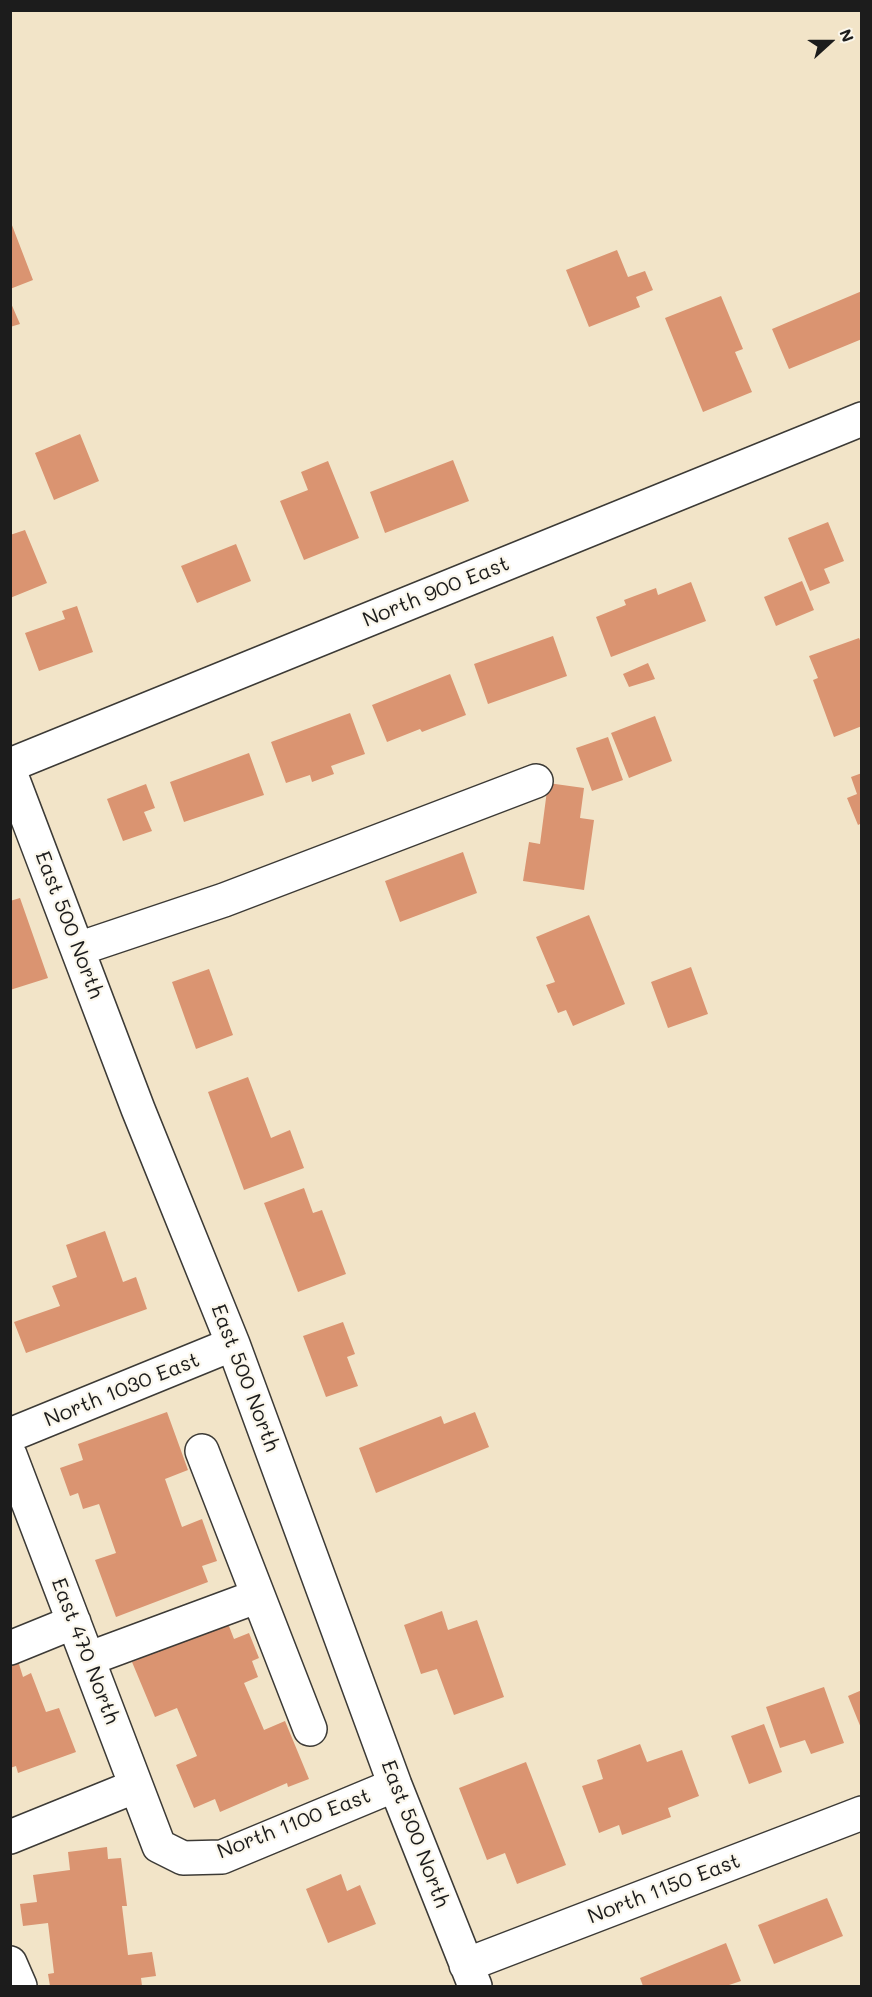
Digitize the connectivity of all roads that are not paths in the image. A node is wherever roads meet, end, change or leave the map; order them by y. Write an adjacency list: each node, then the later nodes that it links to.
1 (861, 419): 2 (street, North 900 East)
2 (10, 765)
3 (10, 772): 5 (street, East 500 North)
4 (536, 781): 5 (street)
5 (78, 949): 6 (street, East 500 North)
6 (233, 1344): 7 (street, North 1030 East); 15 (street, East 500 North)
7 (10, 1435)
8 (202, 1451): 10 (street)
9 (10, 1455): 11 (street, East 470 North)
10 (258, 1596): 13 (street); 14 (street)
11 (74, 1622): 12 (street); 13 (street, East 470 North)
12 (10, 1648)
13 (88, 1659): 16 (street, East 470 North)
14 (310, 1729)
15 (395, 1785): 19 (street, North 1100 East); 21 (street, East 500 North)
16 (136, 1786): 18 (street); 19 (street, East 470 North)
17 (861, 1813): 21 (street, North 1150 East)
18 (10, 1837)
19 (159, 1846)
20 (10, 1963): 22 (street)
21 (471, 1976)
22 (20, 1986)

